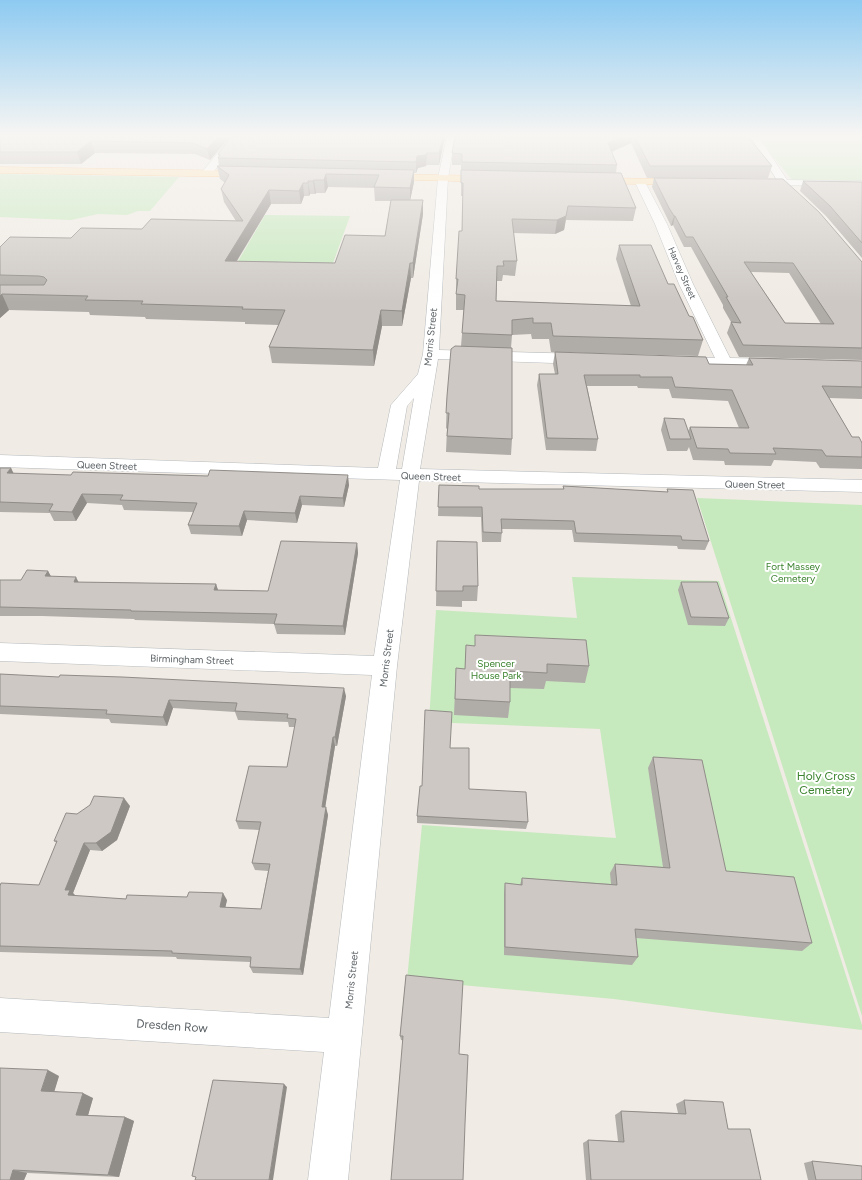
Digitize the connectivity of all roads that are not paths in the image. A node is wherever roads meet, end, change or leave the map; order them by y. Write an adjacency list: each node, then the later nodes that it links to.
1 (442, 192): 3 (street, Morris Street)
2 (645, 192): 6 (street, Harvey Street)
3 (430, 354): 4 (street); 8 (street, Morris Street)
4 (598, 360)
5 (661, 362): 6 (street)
6 (725, 364): 7 (street)
7 (793, 365)
8 (426, 375): 10 (street, Morris Street); 10 (street)
9 (0, 461): 10 (street, Queen Street)
10 (397, 475): 11 (street, Queen Street); 13 (street, Morris Street)
11 (862, 486)
12 (0, 652): 13 (street, Birmingham Street)
13 (385, 666): 15 (street, Morris Street)
14 (0, 1015): 15 (street, Dresden Row)
15 (344, 1036): 16 (street, Morris Street)
16 (328, 1180)

